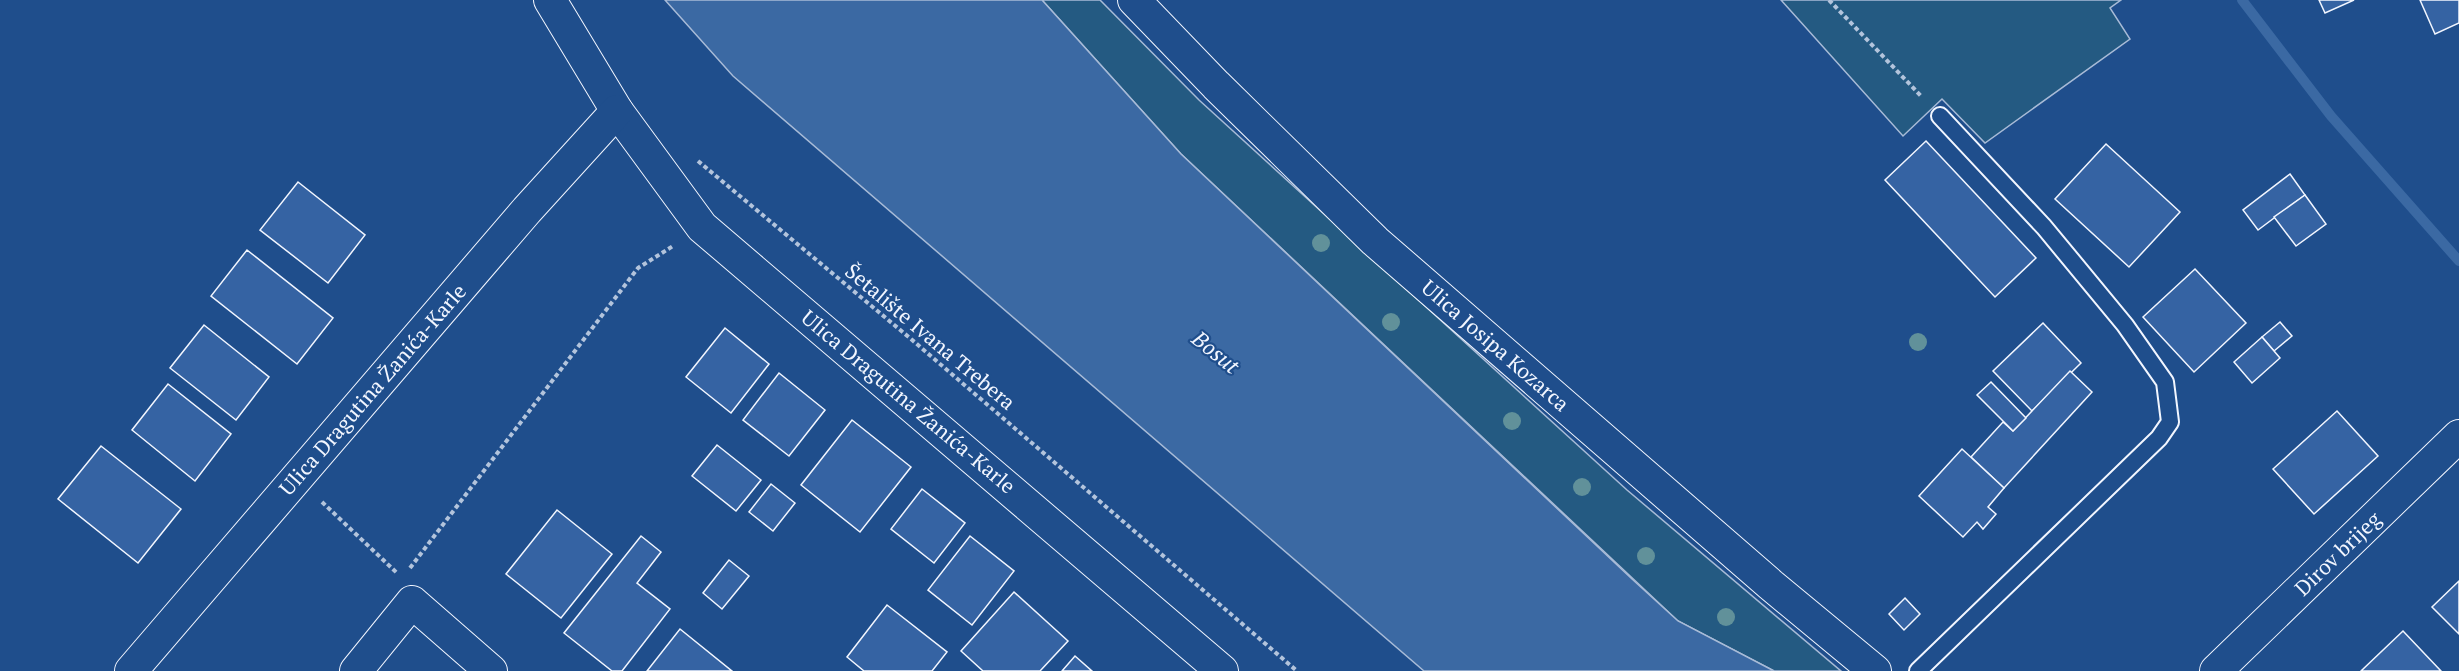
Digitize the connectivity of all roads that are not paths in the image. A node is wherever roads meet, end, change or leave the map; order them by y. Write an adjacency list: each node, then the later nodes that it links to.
1 (550, 0): 3 (street, Ulica Dragutina Žanića-Karle)
2 (1134, 0): 10 (street, Ulica Josipa Kozarca)
3 (617, 111): 6 (street, Ulica Dragutina Žanića-Karle); 9 (street, Ulica Dragutina Žanića-Karle)
4 (1940, 116): 11 (lane)
5 (2459, 436): 12 (street, Dirov brijeg)
6 (131, 671)
7 (356, 671): 8 (street)
8 (491, 671)
9 (1222, 671)
10 (1875, 671)
11 (1918, 671)
12 (2216, 671)

